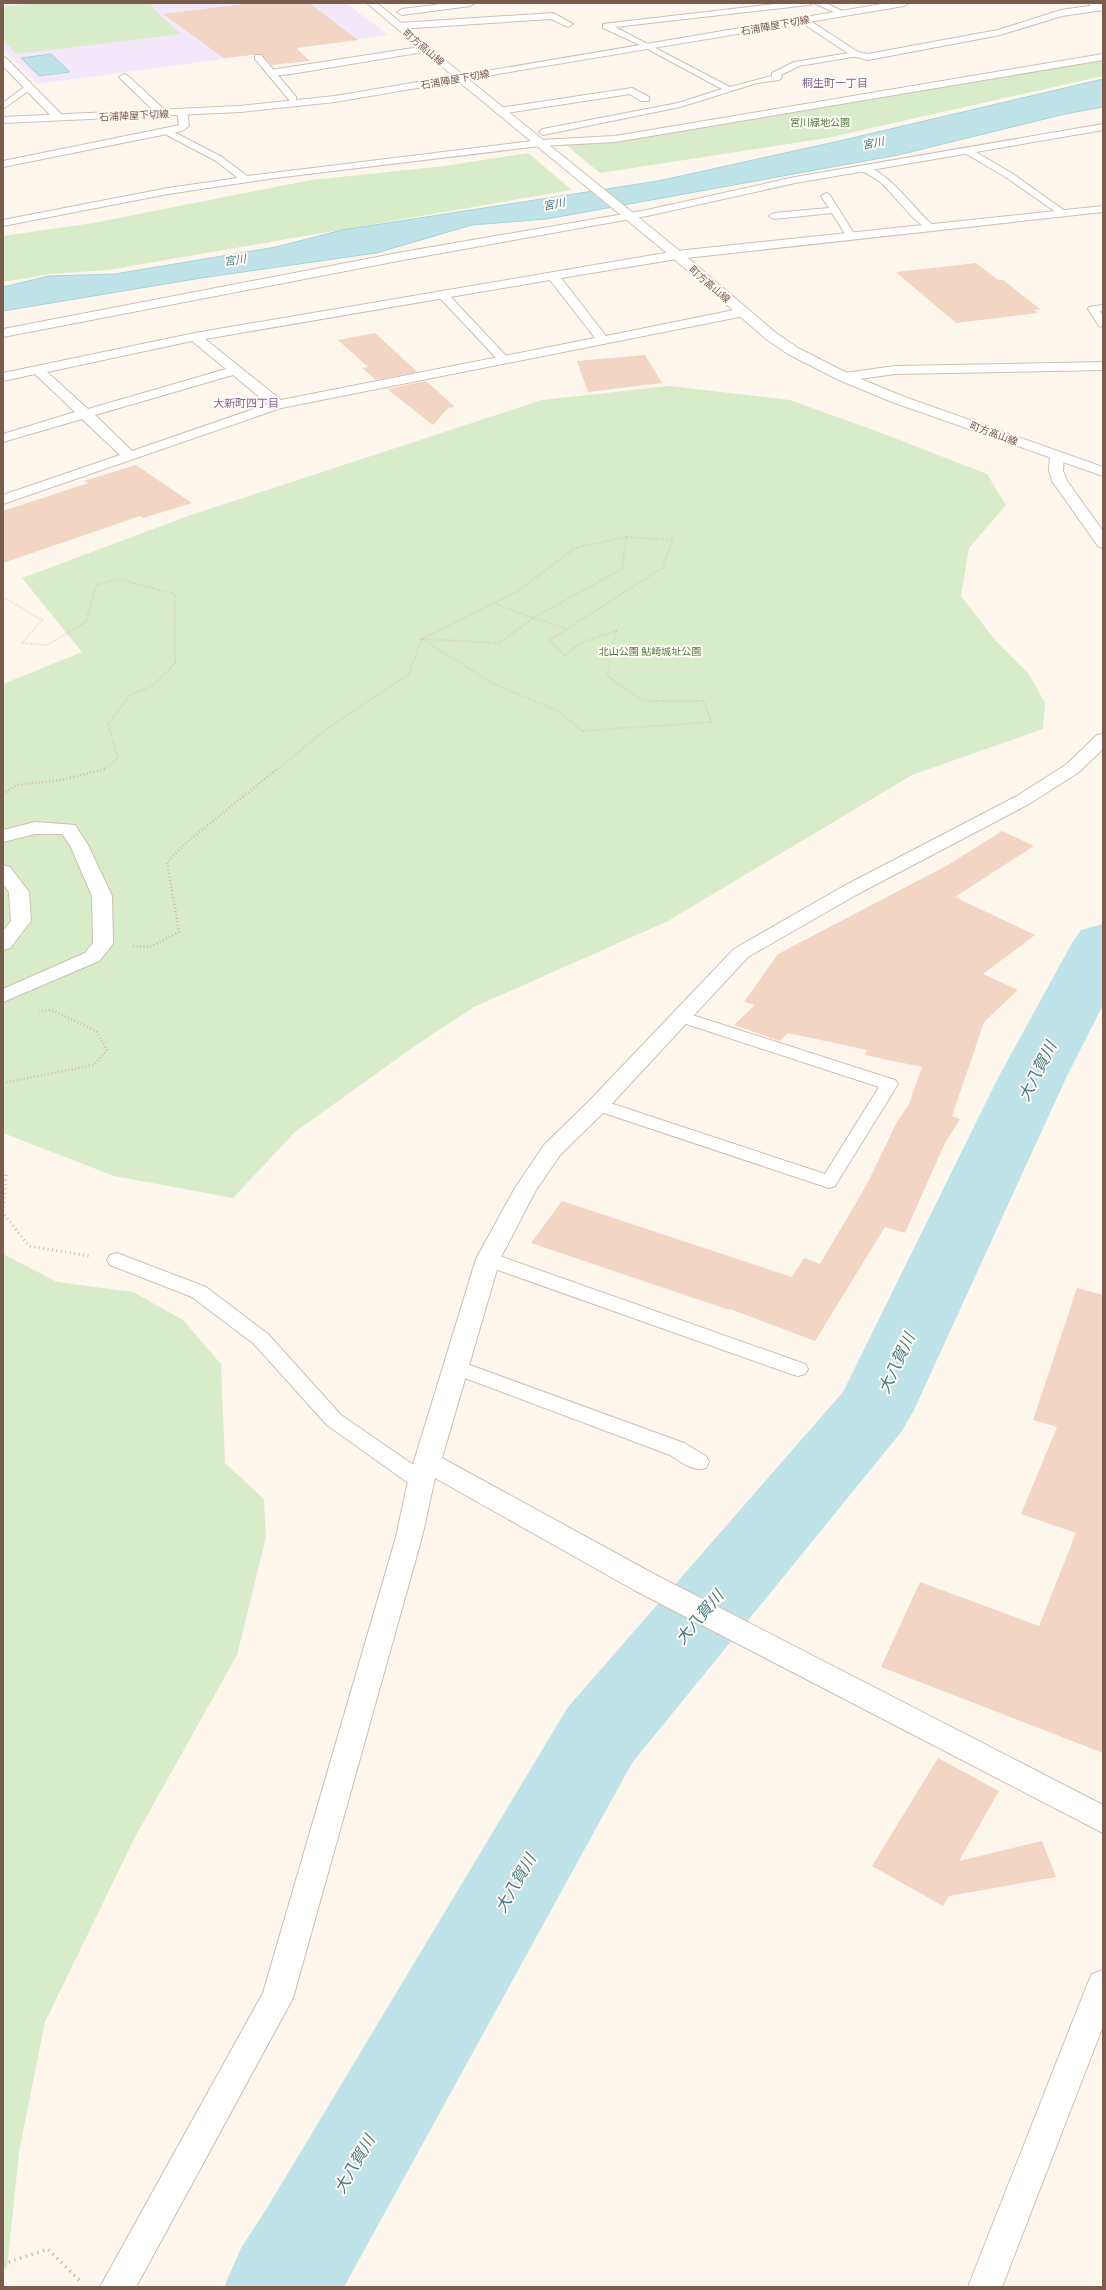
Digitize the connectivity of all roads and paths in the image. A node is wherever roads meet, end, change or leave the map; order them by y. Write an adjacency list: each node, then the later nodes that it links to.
1 (372, 3): 10 (street, 町方高山線)
2 (470, 3): 10 (street)
3 (809, 3): 7 (lane)
4 (818, 3): 9 (lane)
5 (904, 3): 9 (street, 石浦陣屋下切線)
6 (771, 4): 7 (lane); 14 (lane)
7 (787, 5): 11 (lane)
8 (1097, 6): 16 (street)
9 (843, 13): 11 (street, 石浦陣屋下切線)
10 (385, 14): 13 (street, 町方高山線)
11 (807, 20): 14 (street, 石浦陣屋下切線); 16 (street)
12 (568, 24): 13 (street)
13 (399, 26): 15 (street, 町方高山線)
14 (648, 47): 22 (street, 石浦陣屋下切線); 24 (lane)
15 (426, 49): 20 (street); 22 (street, 町方高山線)
16 (856, 54): 24 (lane)
17 (258, 57): 20 (lane)
18 (1103, 57): 36 (street)
19 (4, 62): 23 (street)
20 (271, 73): 26 (lane)
21 (124, 77): 30 (street)
22 (461, 78): 28 (street, 町方高山線); 29 (street, 石浦陣屋下切線)
23 (30, 88): 27 (lane); 31 (street)
24 (730, 90): 35 (lane)
25 (645, 98): 28 (street)
26 (294, 99)
27 (3, 107)
28 (499, 111): 36 (street, 町方高山線)
29 (182, 112): 30 (street, 石浦陣屋下切線); 34 (street)
30 (162, 113): 31 (street, 石浦陣屋下切線)
31 (59, 118): 32 (street, 石浦陣屋下切線)
32 (3, 120)
33 (1103, 127): 37 (street)
34 (168, 132): 38 (street); 40 (lane)
35 (543, 132)
36 (543, 146): 40 (lane); 45 (street, 町方高山線)
37 (966, 150): 39 (street); 44 (lane)
38 (3, 164)
39 (864, 169): 45 (street); 48 (lane)
40 (246, 180): 47 (lane)
41 (826, 196): 43 (lane)
42 (1103, 209): 44 (street)
43 (835, 210): 46 (lane); 49 (lane)
44 (1063, 213): 48 (street)
45 (626, 214): 50 (street, 町方高山線); 56 (street)
46 (774, 216)
47 (3, 223)
48 (930, 227): 49 (street)
49 (850, 236): 50 (street)
50 (677, 255): 51 (street); 54 (street, 町方高山線)
51 (553, 276): 52 (street); 58 (street)
52 (442, 294): 57 (street); 59 (lane)
53 (1103, 308): 55 (lane)
54 (744, 312): 58 (street); 64 (street, 町方高山線)
55 (1103, 324)
56 (3, 333)
57 (195, 337): 61 (street); 62 (street)
58 (603, 340): 59 (street)
59 (504, 360): 65 (street)
60 (1103, 366): 64 (street)
61 (38, 370): 63 (street); 66 (street)
62 (235, 370): 65 (street); 66 (street)
63 (3, 377)
64 (844, 377): 69 (street, 町方高山線)
65 (278, 405): 68 (street)
66 (85, 414): 67 (street); 68 (street)
67 (3, 438)
68 (130, 456): 71 (street)
69 (1057, 456): 70 (street, 町方高山線); 73 (street)
70 (1103, 472)
71 (3, 500)
72 (626, 537): 75 (path); 76 (path); 77 (path)
73 (1103, 543)
74 (3, 597): 80 (path)
75 (493, 603): 76 (path); 78 (path)
76 (533, 618): 77 (path); 78 (path)
77 (568, 629): 78 (path)
78 (422, 639): 84 (path)
79 (1103, 739): 87 (street)
80 (3, 794)
81 (3, 836): 84 (street)
82 (3, 871): 83 (street)
83 (3, 944)
84 (103, 944): 85 (street)
85 (3, 996)
86 (31, 1011): 88 (path)
87 (680, 1016): 89 (street); 89 (lane)
88 (3, 1083)
89 (598, 1105): 91 (street)
90 (3, 1172): 92 (path)
91 (488, 1259): 93 (street); 94 (lane)
92 (116, 1260): 96 (lane)
93 (456, 1367): 95 (lane); 96 (street)
94 (798, 1369)
95 (699, 1462)
96 (424, 1472): 97 (street); 101 (street)
97 (1103, 1820)
98 (1103, 1985): 102 (street)
99 (3, 2264): 100 (path)
100 (86, 2287)
101 (117, 2287)
102 (985, 2287)

